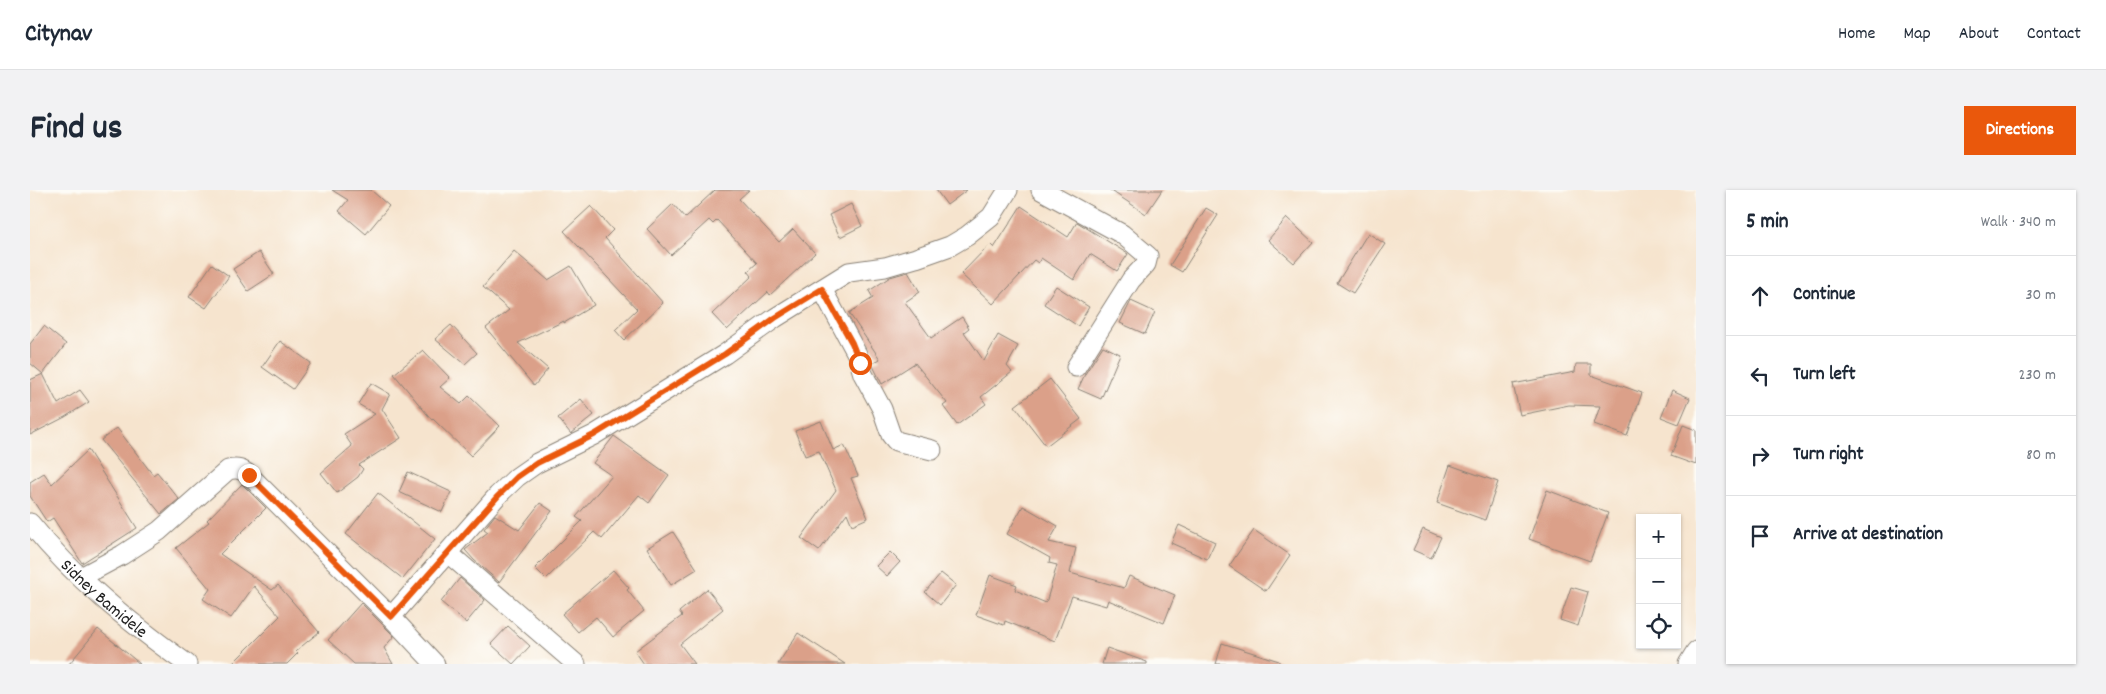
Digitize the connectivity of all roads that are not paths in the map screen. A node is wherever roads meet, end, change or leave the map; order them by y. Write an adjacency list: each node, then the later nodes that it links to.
1 (1008, 190): 3 (street)
2 (1041, 190): 4 (street)
3 (822, 289): 5 (street); 7 (street)
4 (1076, 367)
5 (932, 450)
6 (30, 523): 8 (street, Sidney Bamidele)
7 (448, 553): 9 (street); 13 (street)
8 (80, 577): 9 (street); 11 (street, Sidney Bamidele)
9 (391, 617): 12 (street)
10 (1696, 651): 14 (street)
11 (187, 664)
12 (435, 664)
13 (576, 664)
14 (1688, 664)

